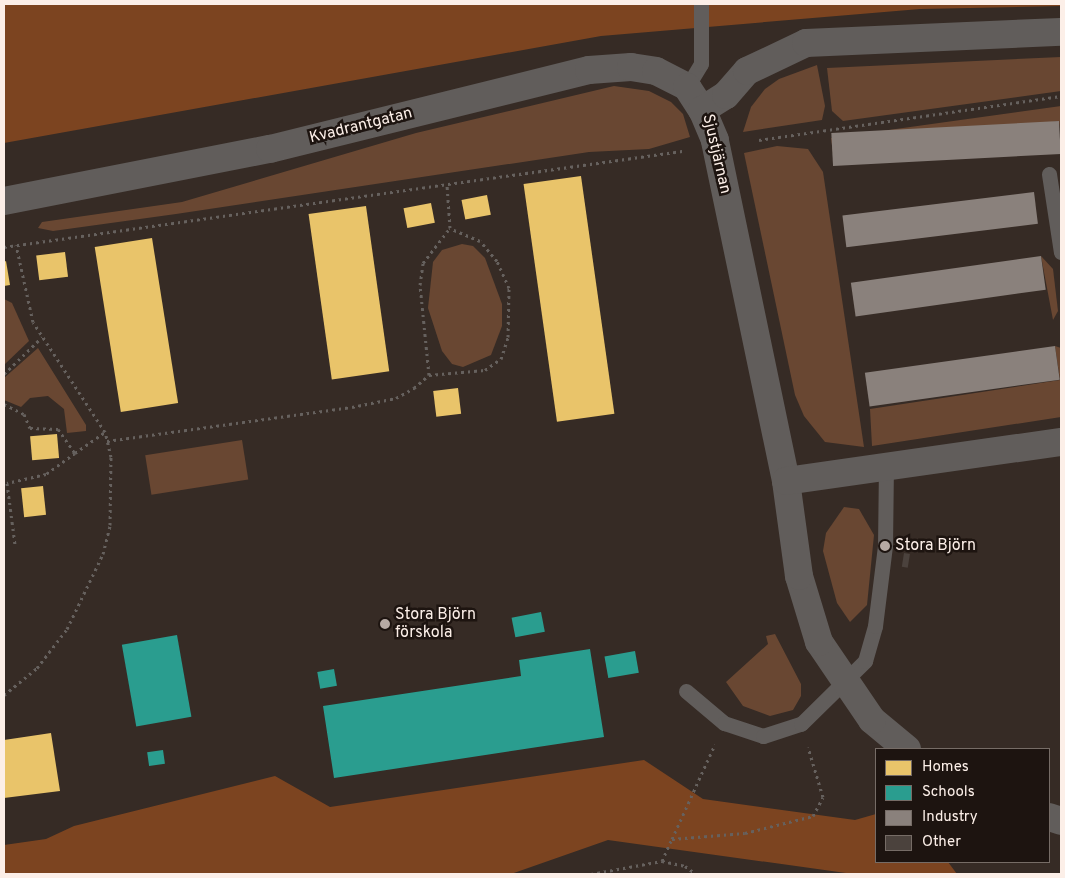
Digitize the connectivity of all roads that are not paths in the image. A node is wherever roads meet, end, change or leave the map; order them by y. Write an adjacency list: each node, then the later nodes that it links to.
1 (701, 4): 3 (lane)
2 (1061, 32): 4 (street, Sjustjärnan)
3 (687, 87): 4 (street); 6 (street, Kvadrantgatan)
4 (702, 110): 10 (street, Sjustjärnan)
5 (1049, 174): 7 (lane)
6 (4, 201)
7 (1061, 252)
8 (1061, 442): 9 (street)
9 (886, 467): 10 (street); 11 (lane)
10 (786, 481): 11 (street)
11 (844, 684): 12 (lane); 13 (street)
12 (686, 691)
13 (906, 748)

